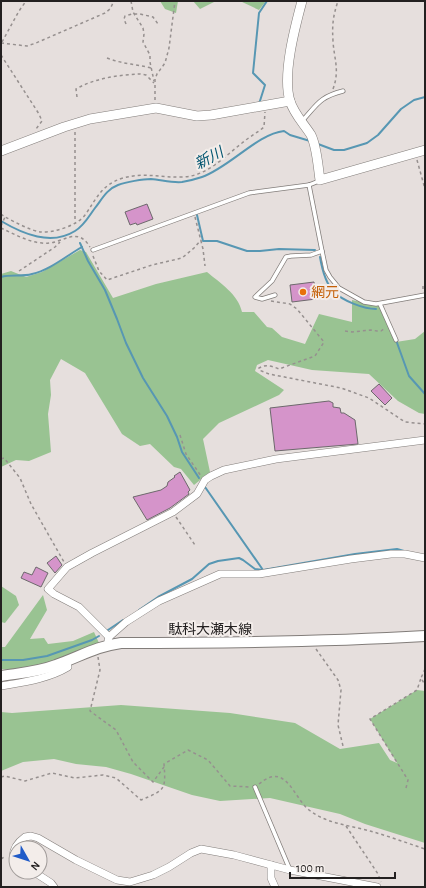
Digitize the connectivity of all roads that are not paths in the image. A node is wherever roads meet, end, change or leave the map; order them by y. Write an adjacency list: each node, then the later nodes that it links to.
1 (302, 1): 3 (street)
2 (343, 91): 4 (lane)
3 (290, 101): 4 (street); 6 (street)
4 (301, 122): 7 (street)
5 (425, 150): 7 (street)
6 (1, 151)
7 (320, 180): 8 (lane)
8 (309, 185): 9 (lane); 10 (lane)
9 (93, 250)
10 (322, 251): 11 (lane); 13 (lane)
11 (275, 295)
12 (425, 295): 13 (lane)
13 (380, 304): 14 (lane)
14 (396, 340)
15 (425, 440): 18 (street)
16 (425, 558): 18 (street)
17 (425, 636): 18 (main road, 駄科大瀬木線)
18 (104, 643): 19 (main road, 駄科大瀬木線)
19 (68, 661): 20 (main road, 駄科大瀬木線); 21 (street)
20 (1, 676)
21 (1, 686)
22 (255, 787): 27 (lane)
23 (22, 840): 24 (street)
24 (42, 840)
25 (48, 844): 26 (street)
26 (271, 865): 27 (street); 30 (street)
27 (290, 870): 31 (street)
28 (47, 880): 29 (street)
29 (54, 887)
30 (275, 887)
31 (377, 887)

